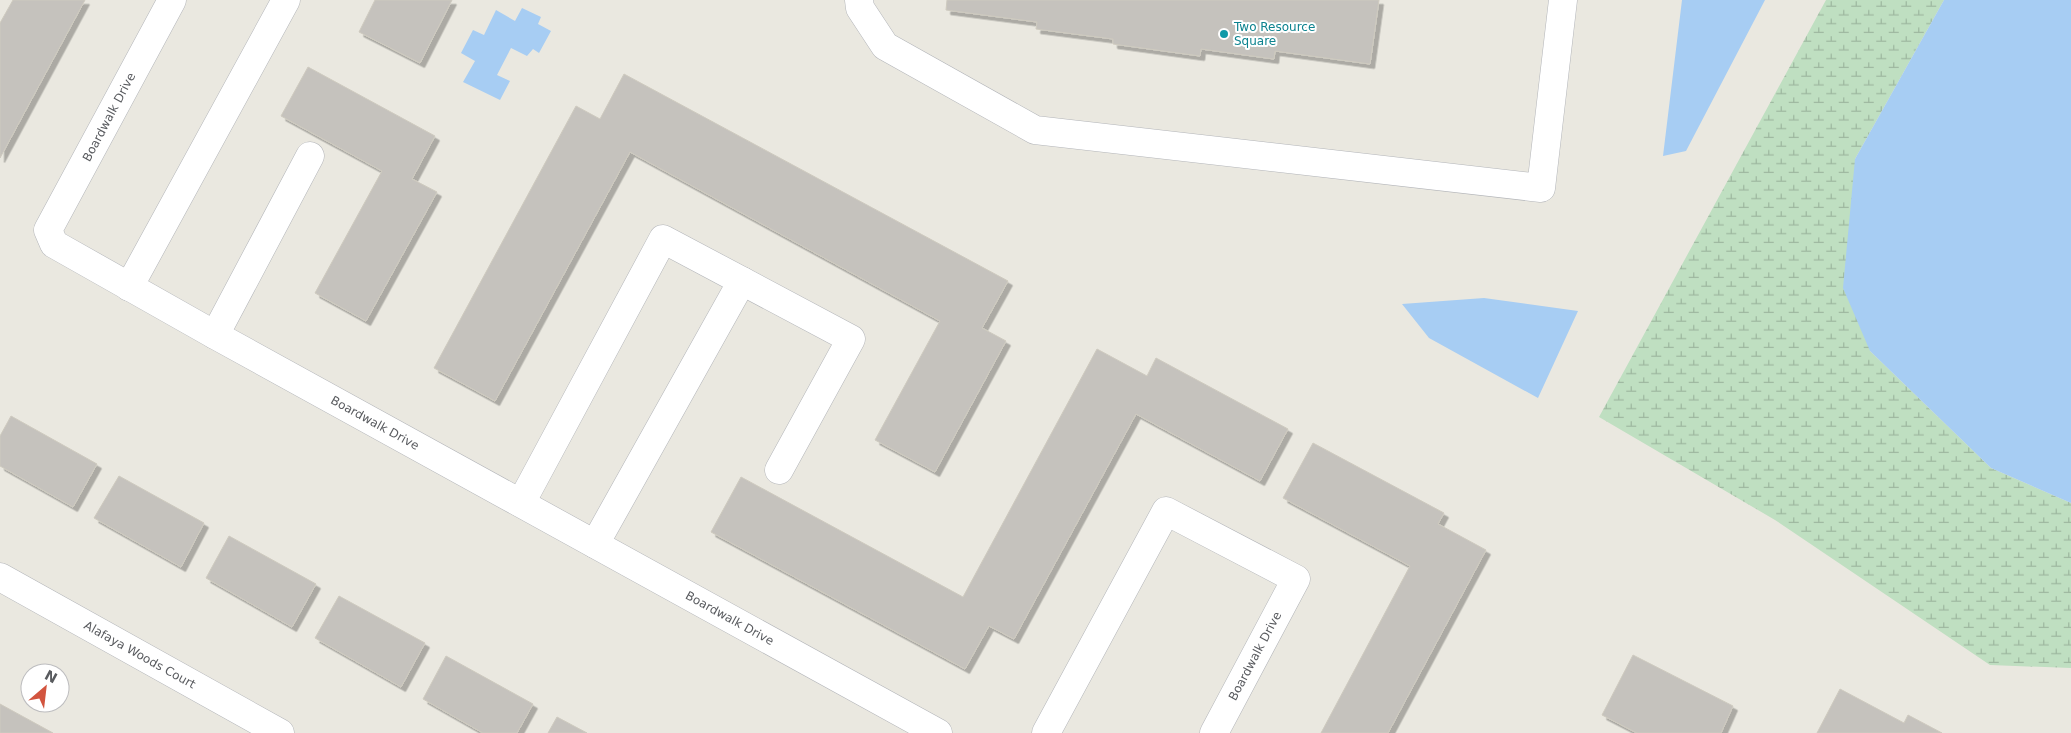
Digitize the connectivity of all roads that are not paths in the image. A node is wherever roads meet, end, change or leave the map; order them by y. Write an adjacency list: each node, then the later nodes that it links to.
1 (172, 0): 7 (street, Boardwalk Drive)
2 (286, 0): 7 (street)
3 (859, 0): 4 (street)
4 (1563, 0)
5 (310, 156): 8 (street)
6 (742, 281): 9 (street); 10 (street); 11 (street)
7 (128, 287): 8 (street, Boardwalk Drive)
8 (215, 335): 10 (street, Boardwalk Drive)
9 (779, 470)
10 (520, 503): 11 (street, Boardwalk Drive)
11 (596, 544): 14 (street, Boardwalk Drive)
12 (0, 577): 13 (street, Alafaya Woods Court)
13 (280, 733)
14 (938, 733)
15 (1046, 733): 16 (street, Boardwalk Drive)
16 (1214, 733)

